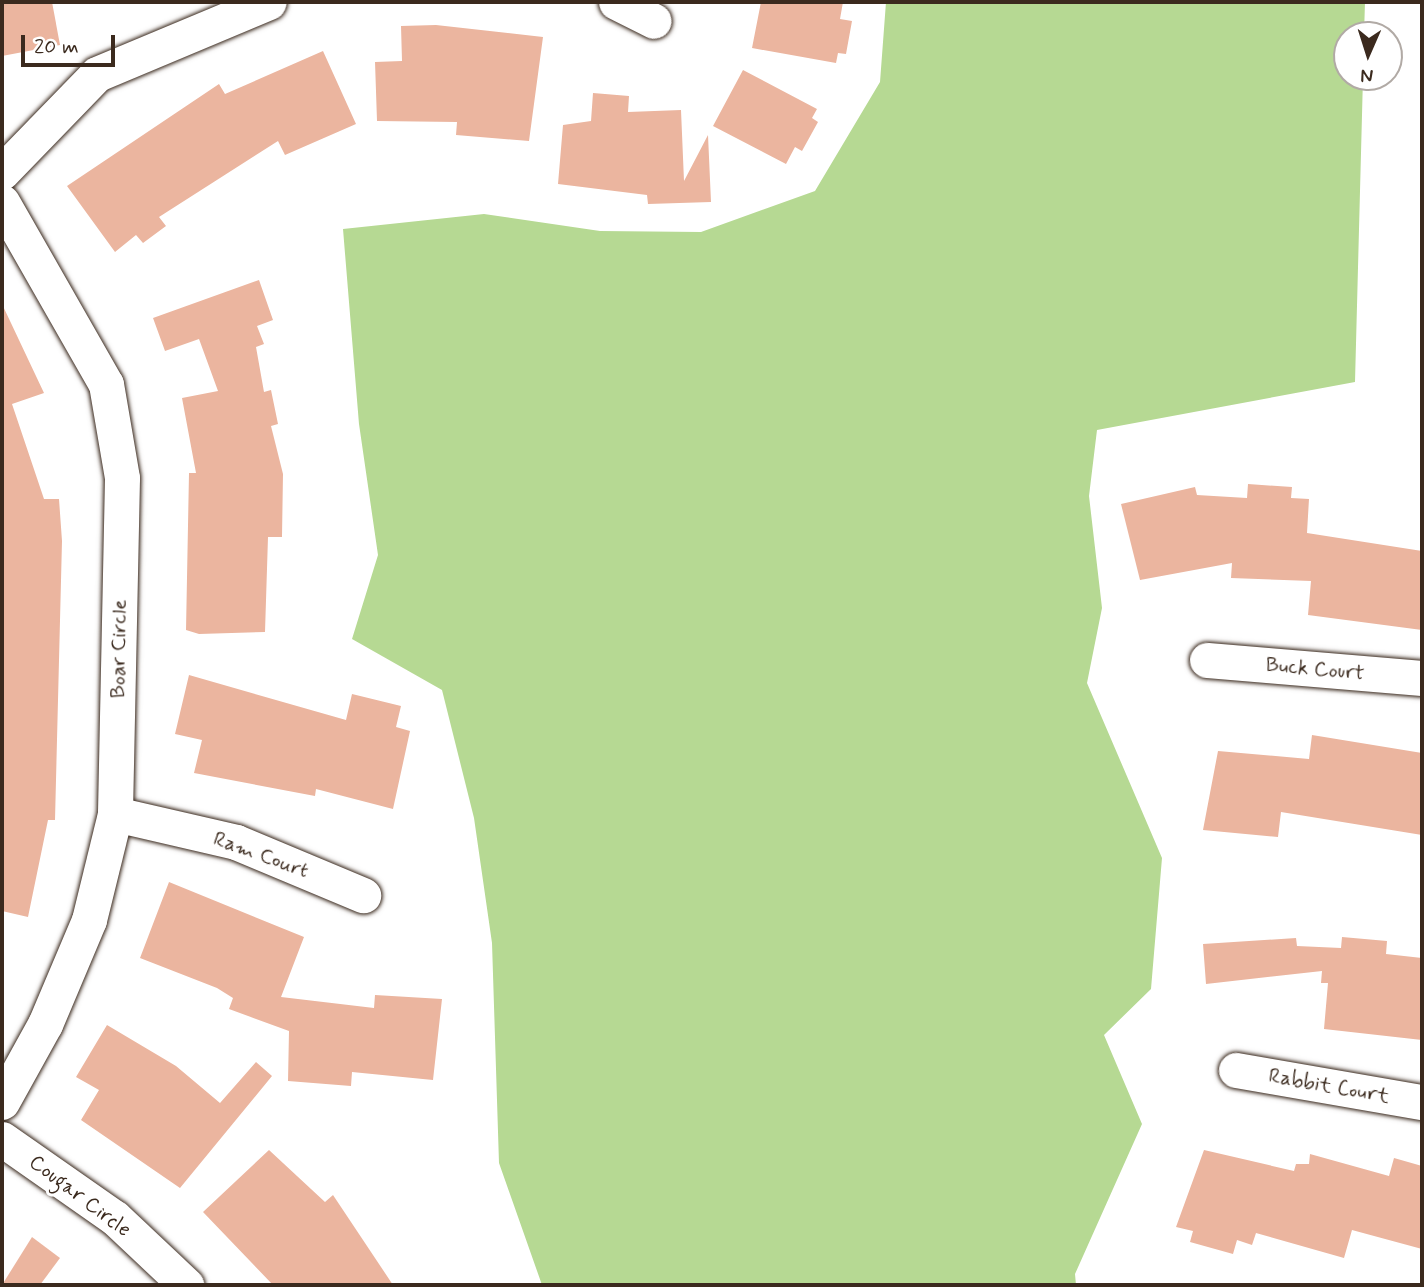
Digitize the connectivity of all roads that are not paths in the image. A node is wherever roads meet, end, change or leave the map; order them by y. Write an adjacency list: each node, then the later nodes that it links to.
1 (270, 2): 4 (street)
2 (616, 2): 3 (street)
3 (654, 21)
4 (2, 172)
5 (2, 202): 8 (street, Boar Circle)
6 (1207, 660): 7 (street, Buck Court)
7 (1422, 678)
8 (115, 814): 9 (street, Ram Court); 11 (street, Boar Circle)
9 (363, 895)
10 (1236, 1070): 12 (street, Rabbit Court)
11 (2, 1102)
12 (1422, 1102)
13 (2, 1139): 14 (street, Cougar Circle)
14 (186, 1285)

